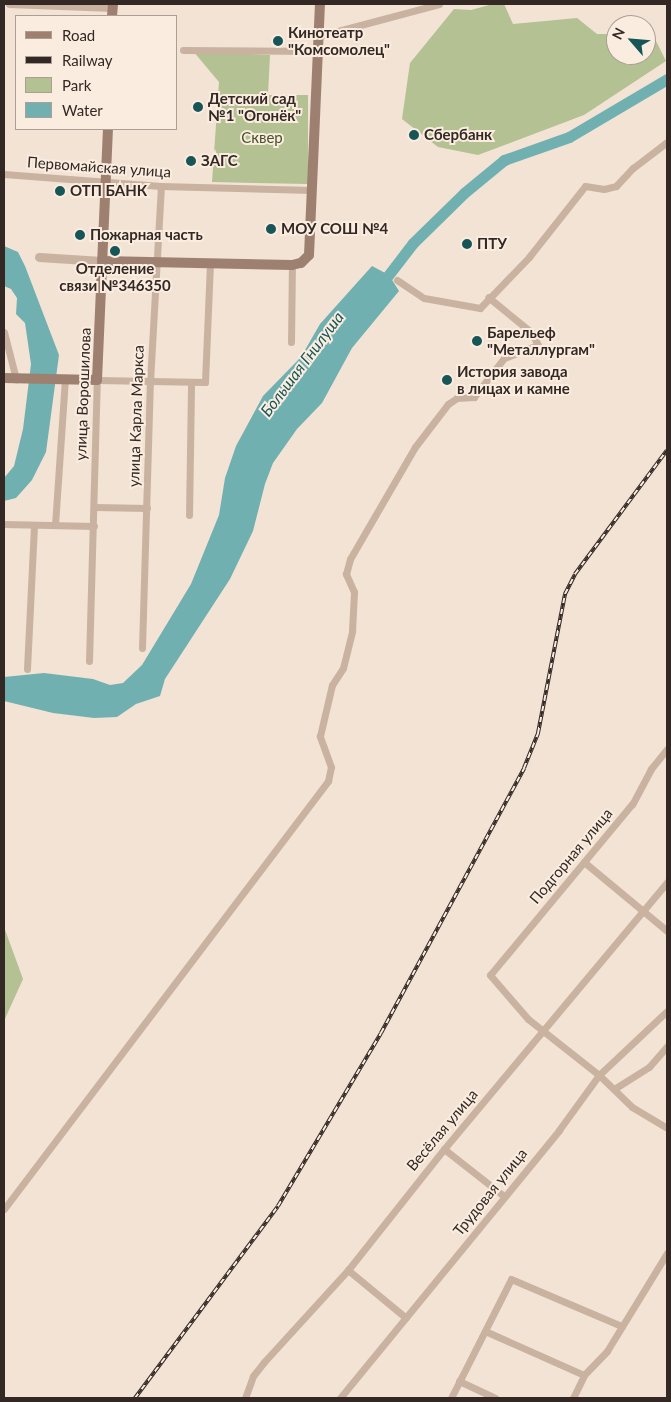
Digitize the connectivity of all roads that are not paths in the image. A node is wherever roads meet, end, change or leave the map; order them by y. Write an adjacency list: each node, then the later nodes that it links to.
1 (9, 4): 4 (street)
2 (320, 4): 5 (main road)
3 (439, 4): 5 (street)
4 (112, 9)
5 (319, 36): 7 (main road)
6 (183, 50): 7 (street)
7 (318, 51): 13 (main road)
8 (108, 130): 11 (main road, улица Ворошилова)
9 (667, 142): 20 (street)
10 (4, 174): 11 (street, Первомайская улица)
11 (106, 182): 12 (street, Первомайская улица); 15 (main road, улица Ворошилова)
12 (161, 186): 13 (street, Первомайская улица); 16 (street, улица Карла Маркса)
13 (312, 190): 18 (main road)
14 (39, 257): 15 (street)
15 (102, 261): 16 (main road); 26 (main road, улица Ворошилова)
16 (155, 262): 17 (main road); 27 (street, улица Карла Маркса)
17 (210, 262): 18 (main road); 28 (street)
18 (292, 265): 22 (street)
19 (397, 280): 20 (street)
20 (488, 297): 52 (street)
21 (4, 332): 24 (street)
22 (291, 342)
23 (4, 378): 24 (main road)
24 (16, 379): 25 (main road)
25 (62, 380): 26 (main road); 34 (street)
26 (97, 380): 27 (street); 29 (street, улица Ворошилова)
27 (150, 382): 28 (street); 30 (street, улица Карла Маркса)
28 (191, 382): 31 (street)
29 (95, 506): 30 (street); 35 (street, улица Ворошилова)
30 (147, 508): 36 (street, улица Карла Маркса)
31 (189, 515)
32 (4, 524): 33 (street)
33 (34, 525): 34 (street); 38 (street)
34 (55, 525): 35 (street)
35 (94, 526): 37 (street, улица Ворошилова)
36 (142, 648)
37 (89, 661)
38 (27, 668)
39 (667, 749): 40 (street, Подгорная улица)
40 (584, 862): 42 (street); 45 (street, Подгорная улица)
41 (667, 882): 42 (street, Весёлая улица)
42 (643, 912): 43 (street); 45 (street, Весёлая улица)
43 (667, 931)
44 (667, 1011): 47 (street, Трудовая улица)
45 (543, 1032): 47 (street); 50 (street, Весёлая улица)
46 (667, 1046): 48 (street)
47 (599, 1075): 48 (street); 51 (street, Трудовая улица)
48 (614, 1089): 49 (street)
49 (667, 1128)
50 (444, 1149): 51 (street); 54 (street, Весёлая улица)
51 (504, 1196): 55 (street, Трудовая улица)
52 (4, 1209)
53 (667, 1253): 56 (street)
54 (348, 1270): 55 (street); 60 (street, Весёлая улица)
55 (406, 1318): 61 (street, Трудовая улица)
56 (621, 1326): 57 (street); 58 (street)
57 (485, 1332): 58 (street); 59 (street)
58 (584, 1375): 64 (street)
59 (459, 1382): 62 (street); 63 (street)
60 (245, 1398)
61 (340, 1398)
62 (452, 1398)
63 (494, 1398)
64 (573, 1398)

